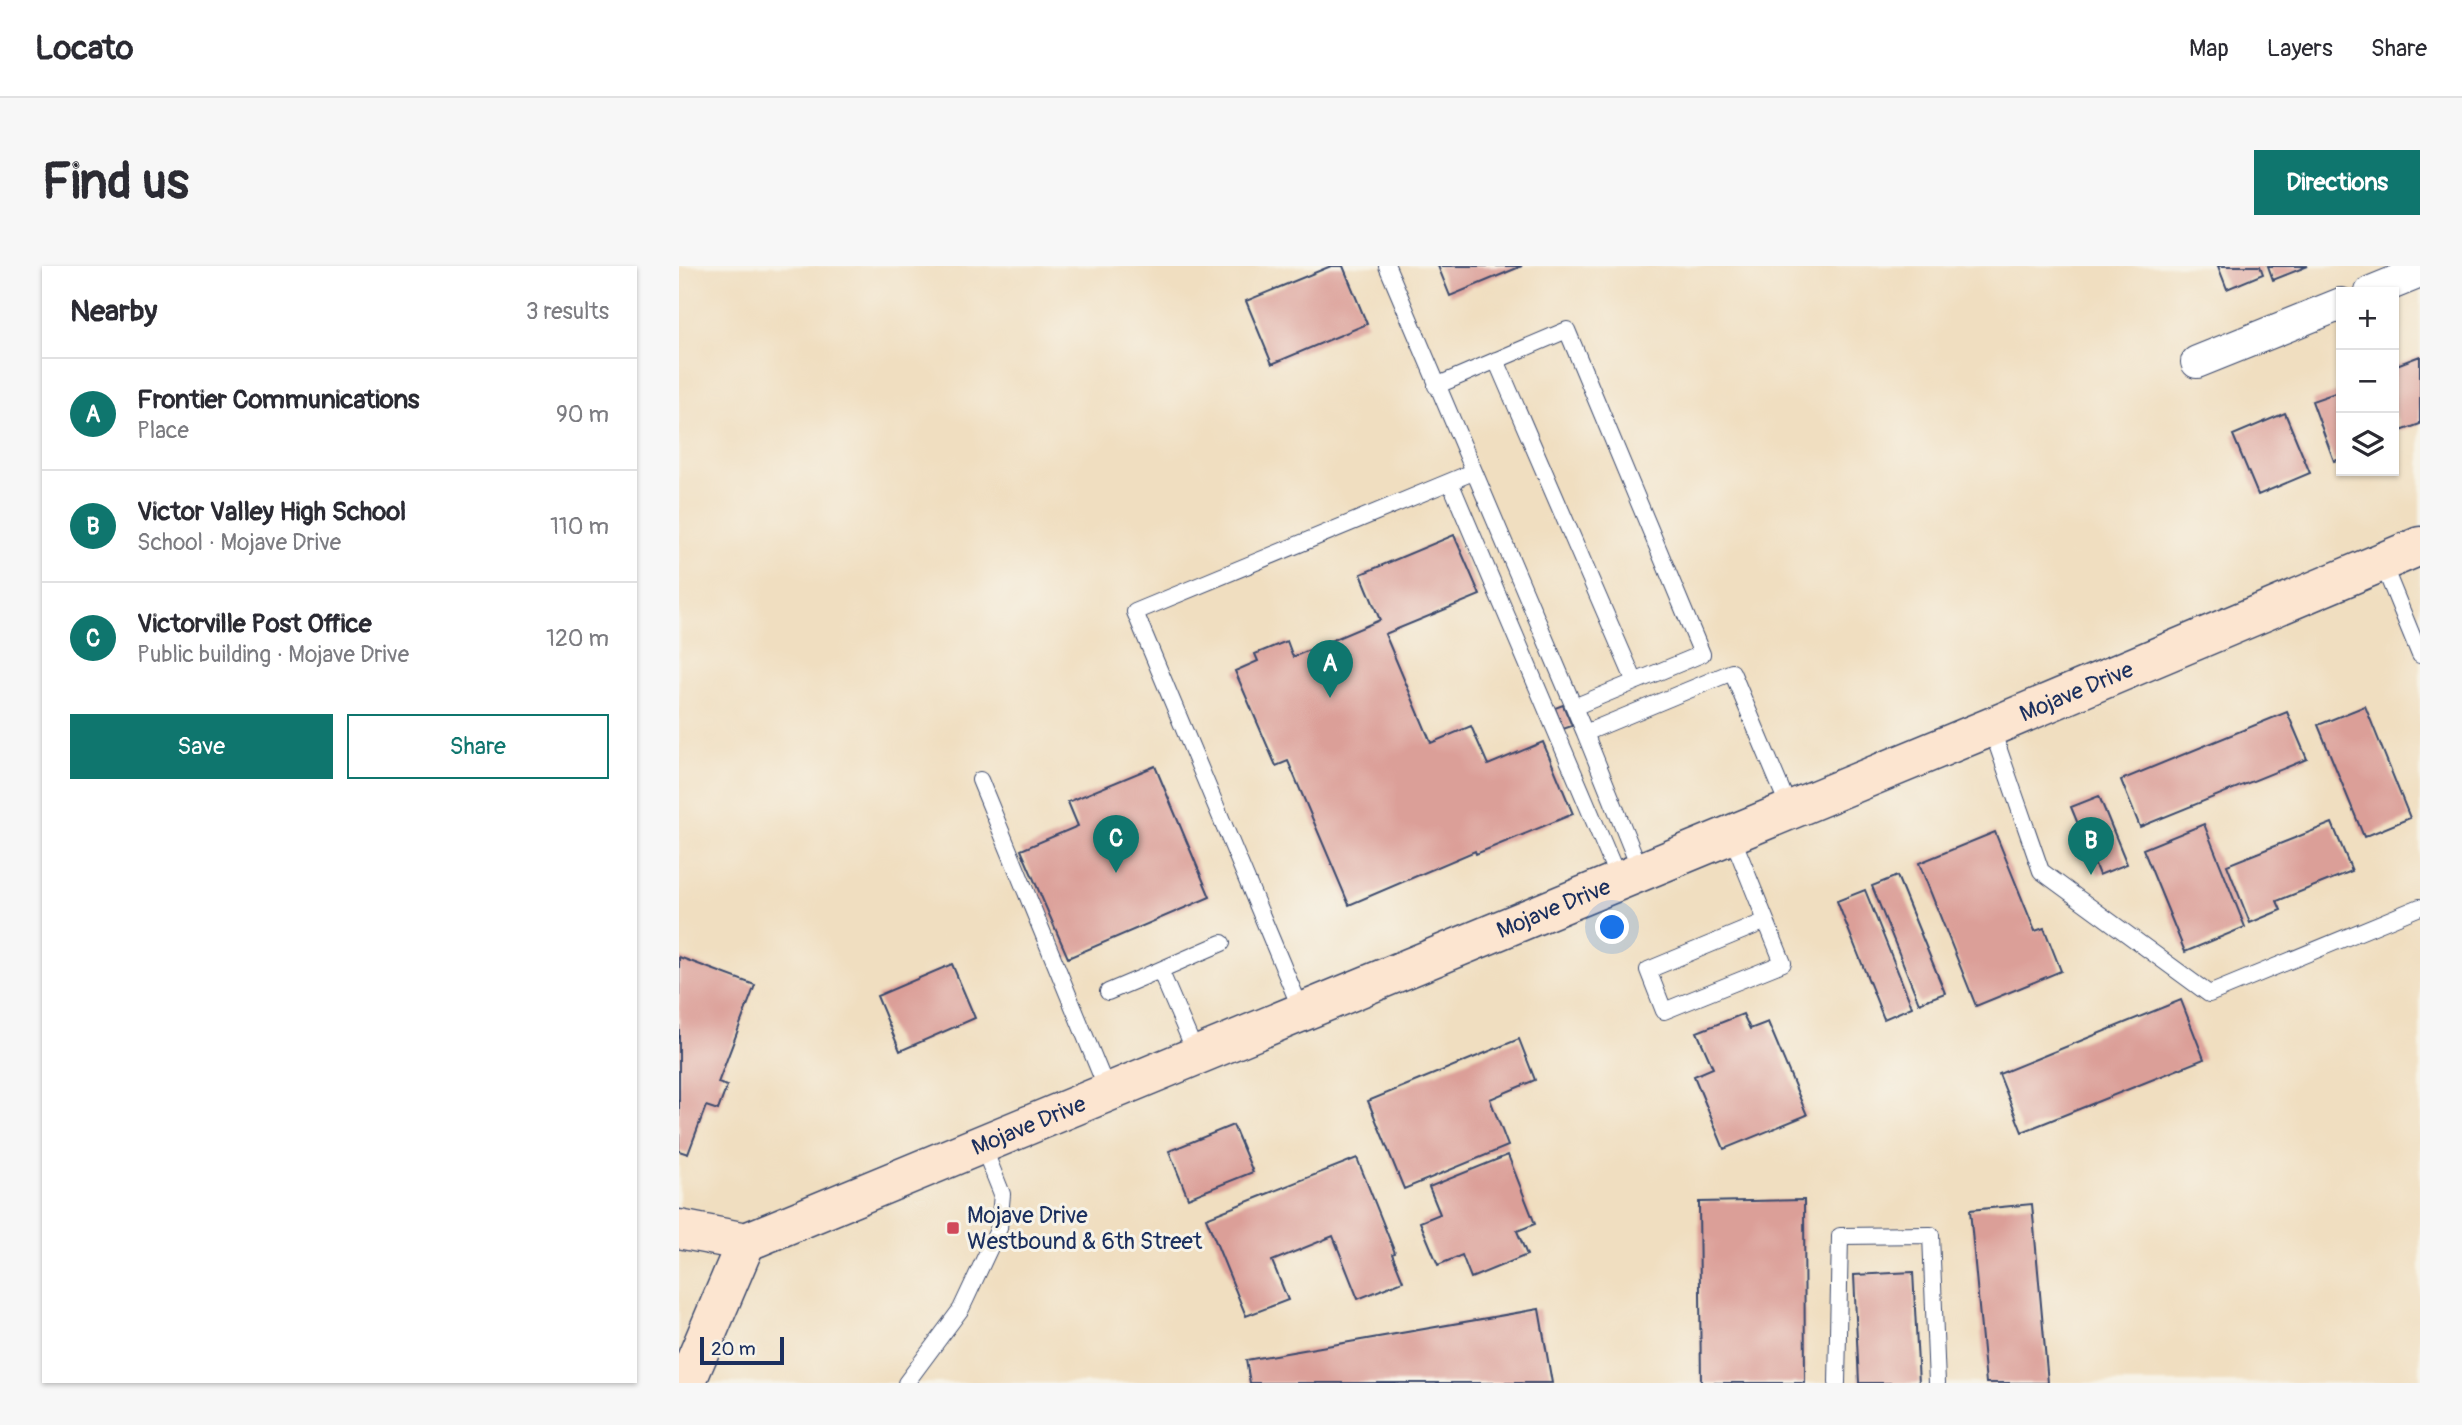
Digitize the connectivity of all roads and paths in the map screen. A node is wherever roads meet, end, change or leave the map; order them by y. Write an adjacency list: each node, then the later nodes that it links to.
1 (1387, 266): 7 (lane)
2 (2415, 271): 3 (street)
3 (2381, 287)
4 (2336, 306): 6 (street)
5 (1496, 360): 7 (lane); 13 (lane); 13 (lane)
6 (2197, 362)
7 (1436, 386): 8 (lane)
8 (1473, 472): 9 (lane); 14 (lane)
9 (1450, 482): 20 (lane); 26 (lane)
10 (2420, 546): 11 (main road, Mojave Drive)
11 (2382, 562): 12 (lane); 15 (main road, Mojave Drive)
12 (2420, 654)
13 (1635, 682): 14 (lane)
14 (1574, 707): 16 (lane)
15 (1991, 727): 18 (main road, Mojave Drive); 21 (lane)
16 (1585, 733): 18 (lane); 20 (lane)
17 (980, 780): 28 (lane)
18 (1790, 810): 19 (main road, Mojave Drive)
19 (1731, 834): 20 (main road, Mojave Drive); 22 (lane)
20 (1630, 876): 26 (main road, Mojave Drive)
21 (2420, 907)
22 (1766, 921): 22 (lane)
23 (1221, 943): 24 (lane)
24 (1160, 970): 25 (lane); 27 (lane)
25 (1108, 992)
26 (1302, 1012): 27 (main road, Mojave Drive)
27 (1197, 1056): 28 (main road, Mojave Drive)
28 (1108, 1092): 29 (main road, Mojave Drive)
29 (982, 1144): 31 (main road, Mojave Drive); 33 (lane)
30 (679, 1229): 31 (main road)
31 (747, 1242): 32 (main road)
32 (686, 1383)
33 (906, 1383)
34 (1837, 1383): 35 (lane)
35 (1937, 1383)

